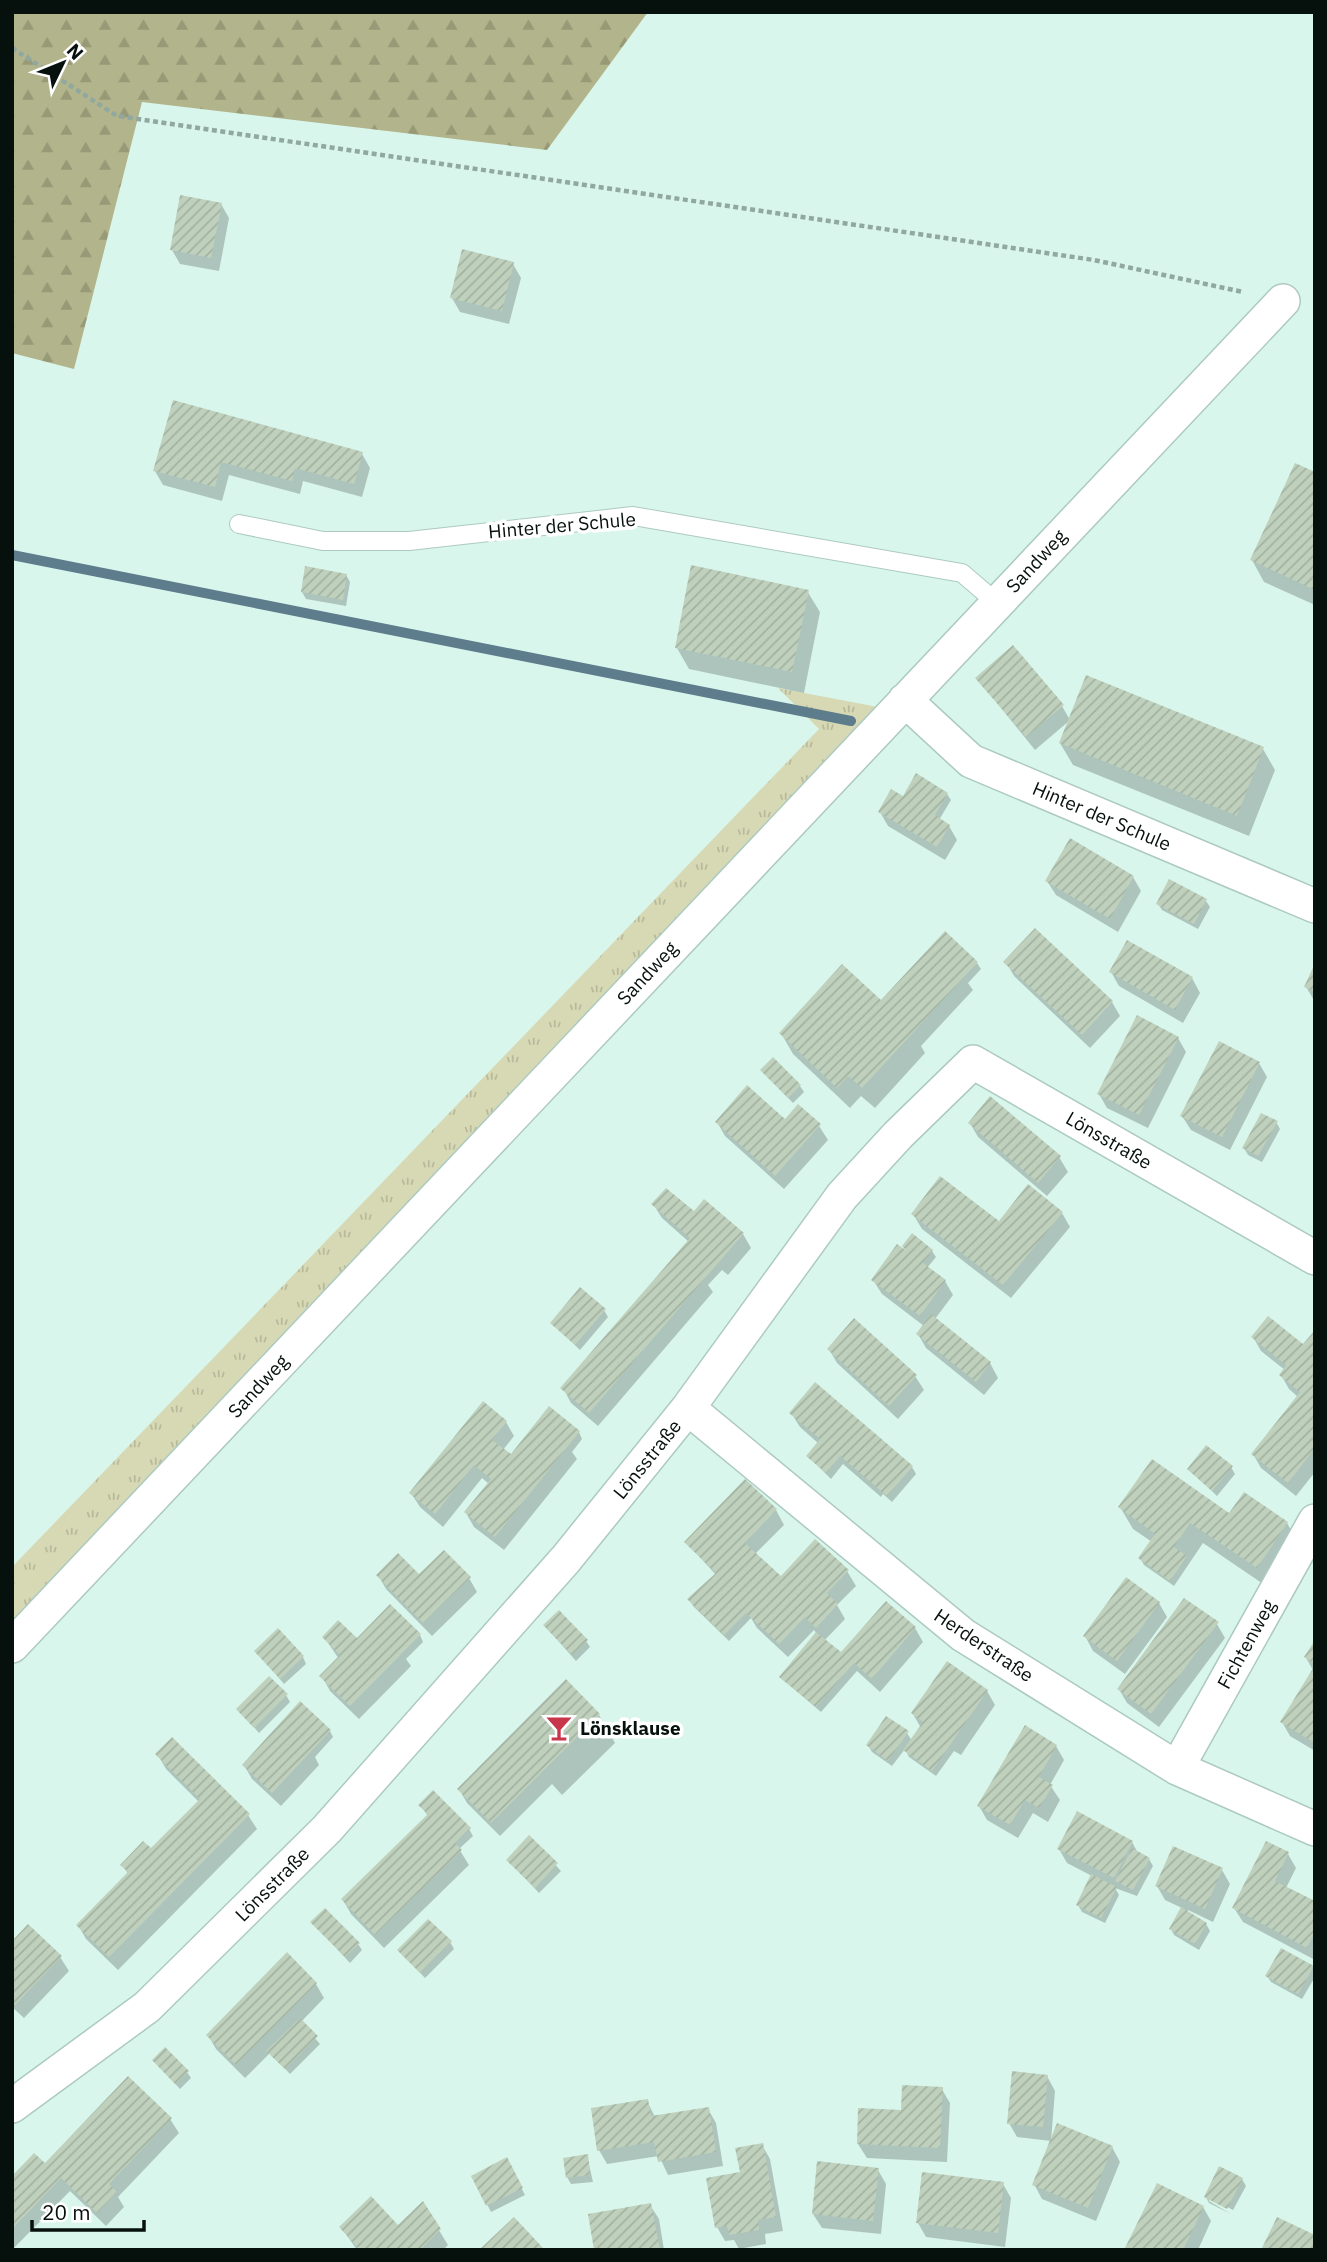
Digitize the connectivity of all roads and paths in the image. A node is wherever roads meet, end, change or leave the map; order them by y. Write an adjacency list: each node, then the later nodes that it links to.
1 (12, 48): 2 (path)
2 (1283, 301): 4 (street, Sandweg)
3 (239, 524): 4 (lane, Hinter der Schule)
4 (997, 603): 5 (street, Sandweg)
5 (905, 700): 6 (street, Hinter der Schule); 10 (street, Sandweg)
6 (1315, 906)
7 (1315, 1258): 8 (street, Lönsstraße)
8 (688, 1408): 11 (street, Herderstraße); 13 (street, Lönsstraße)
9 (1315, 1521): 11 (street, Fichtenweg)
10 (12, 1646)
11 (1177, 1768): 12 (street, Herderstraße)
12 (1315, 1829)
13 (12, 2106)

